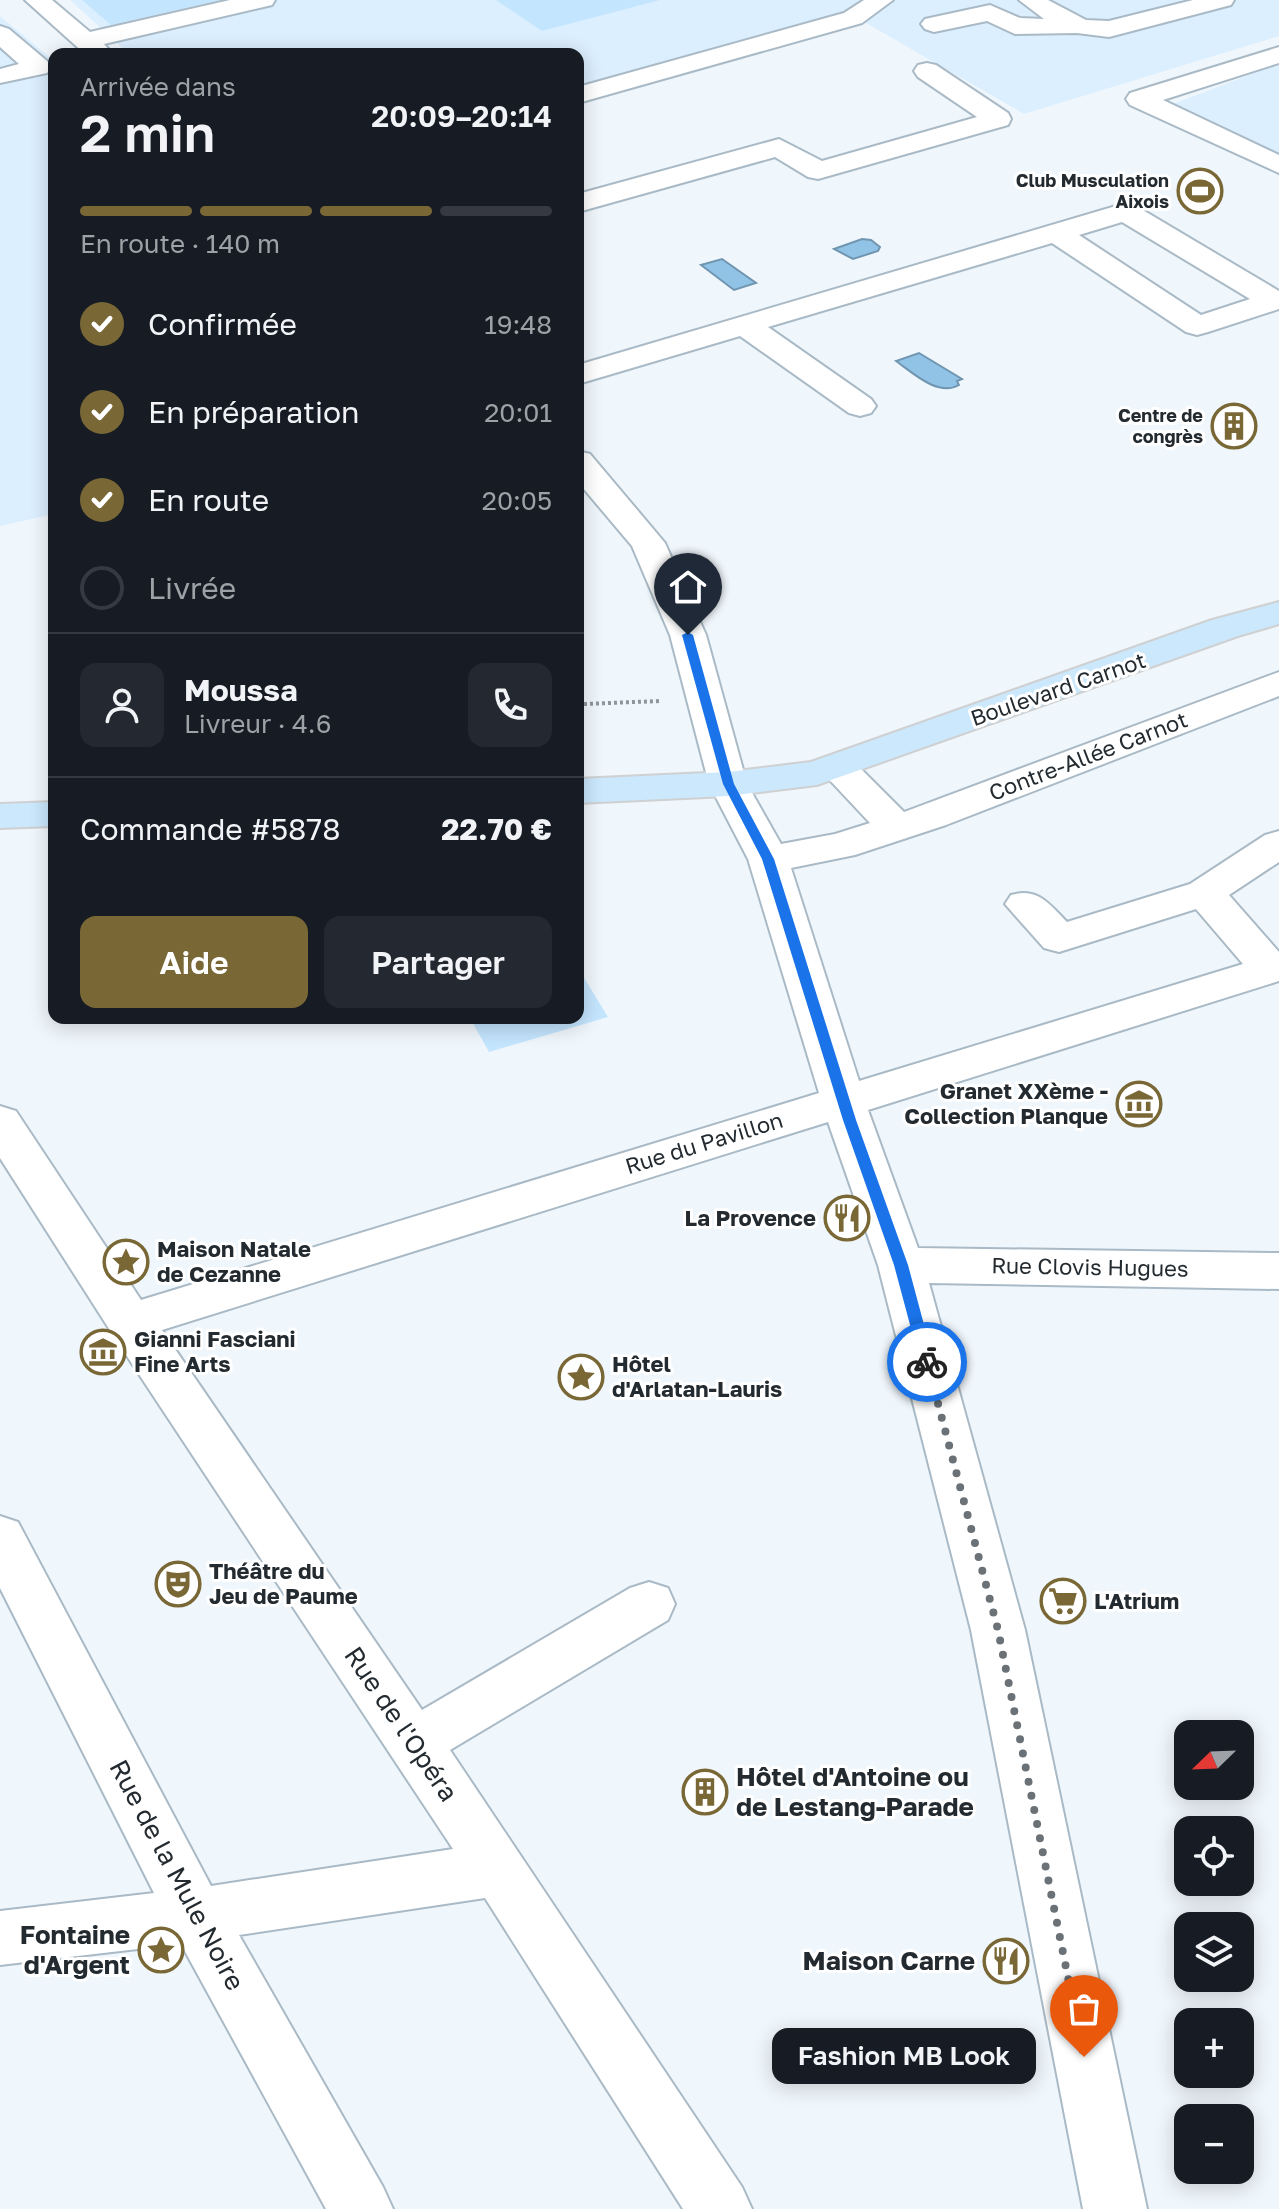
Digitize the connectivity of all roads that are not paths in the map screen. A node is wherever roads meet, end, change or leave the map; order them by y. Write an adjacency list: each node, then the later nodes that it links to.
1 (37, 0): 10 (street)
2 (263, 0): 10 (street)
3 (881, 0): 14 (street)
4 (1031, 0): 8 (street)
5 (1222, 0): 6 (street)
6 (1164, 6): 8 (street)
7 (934, 24): 8 (street)
8 (1074, 27)
9 (0, 34): 13 (street)
10 (92, 48)
11 (1279, 55): 15 (street)
12 (927, 71): 16 (street)
13 (4, 76)
14 (584, 93)
15 (1279, 165)
16 (584, 201)
17 (1056, 232): 17 (street); 18 (street)
18 (745, 325): 19 (street); 20 (street)
19 (584, 373)
20 (860, 406)
21 (584, 468): 25 (street)
22 (1279, 613): 24 (main road, Boulevard Carnot)
23 (1279, 683): 29 (street, Contre-Allée Carnot)
24 (837, 766): 25 (main road, Boulevard Carnot); 29 (street)
25 (728, 784): 26 (main road, Boulevard Carnot); 31 (street)
26 (584, 791)
27 (48, 814): 28 (main road)
28 (0, 816)
29 (896, 827): 31 (street)
30 (1279, 844): 32 (street)
31 (768, 859): 35 (street)
32 (1204, 893): 33 (street); 34 (street)
33 (1025, 904)
34 (1275, 968): 35 (street, Rue du Pavillon)
35 (843, 1100): 37 (street); 39 (street, Rue du Pavillon)
36 (0, 1122): 39 (street, Rue de l'Opéra)
37 (901, 1265): 38 (street, Rue Clovis Hugues); 48 (street)
38 (1279, 1271)
39 (130, 1322): 42 (street, Rue de l'Opéra)
40 (0, 1537): 44 (street, Rue de la Mule Noire)
41 (649, 1604): 42 (street)
42 (414, 1743): 43 (street, Rue de l'Opéra)
43 (499, 1869): 44 (street); 47 (street, Rue de l'Opéra)
44 (196, 1915): 45 (street); 46 (street, Rue de la Mule Noire)
45 (0, 1938)
46 (361, 2209)
47 (720, 2209)
48 (1115, 2209)

